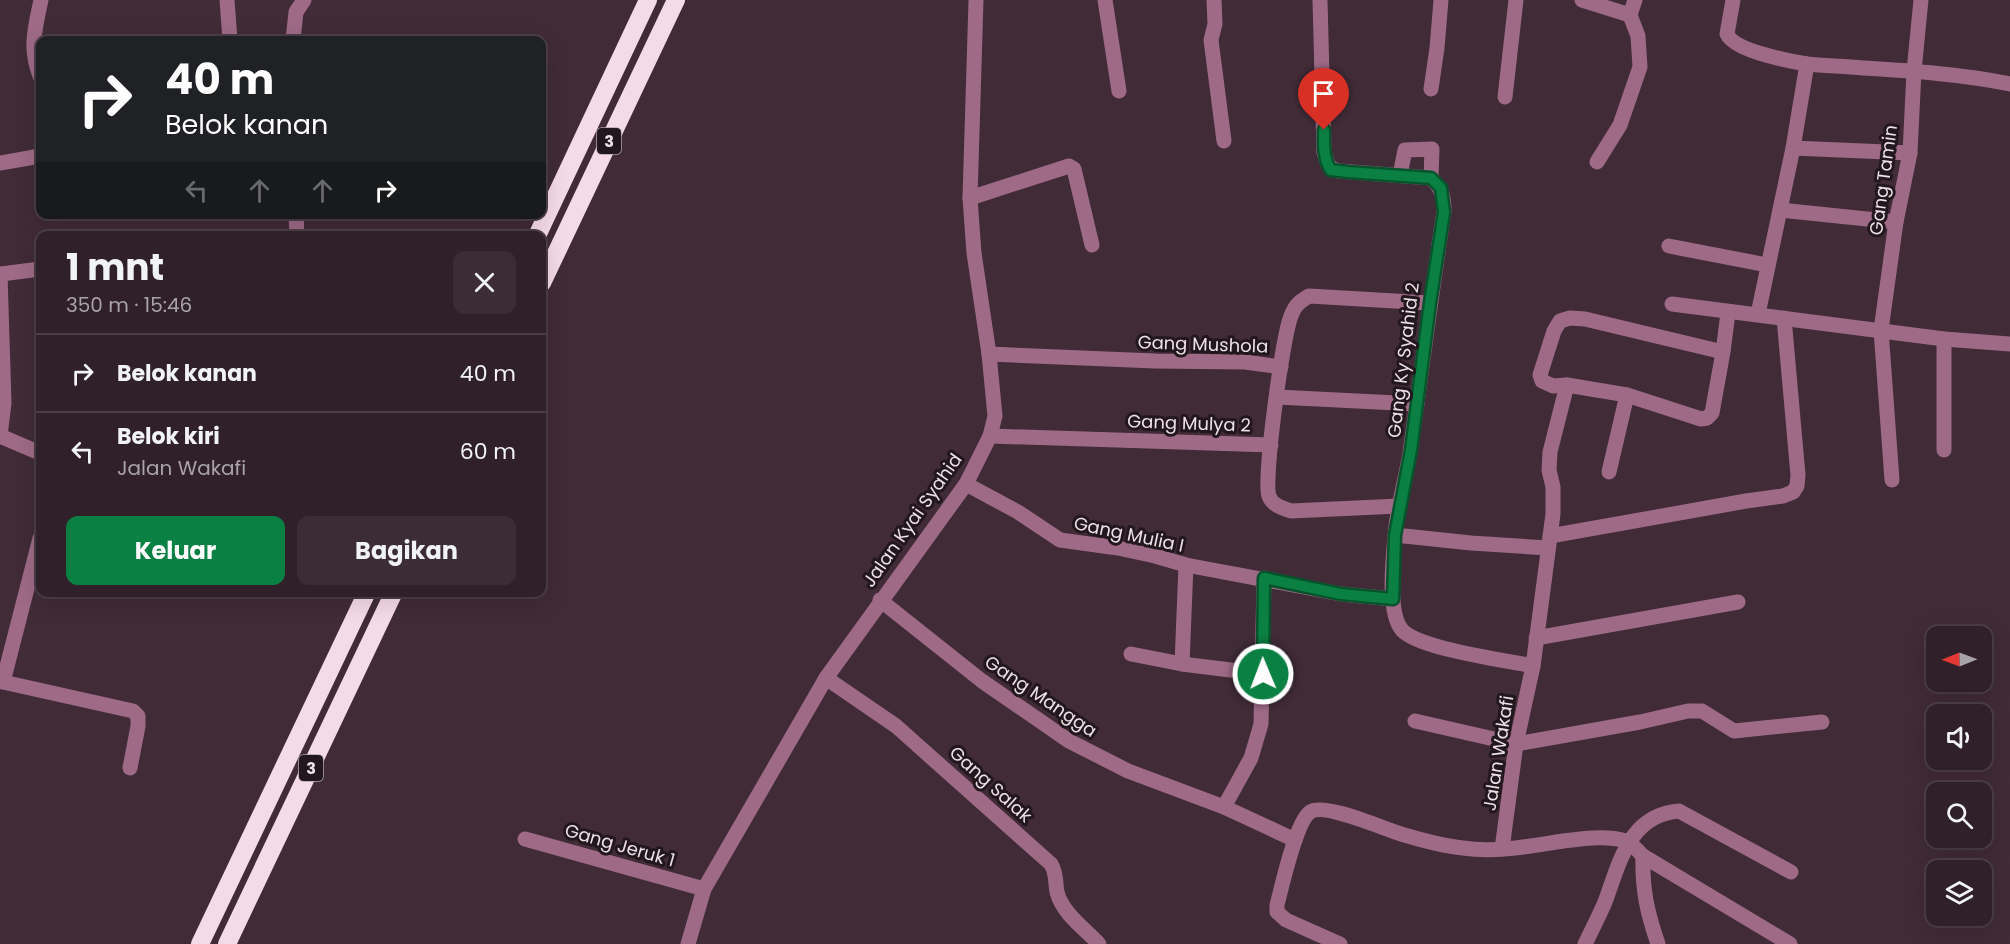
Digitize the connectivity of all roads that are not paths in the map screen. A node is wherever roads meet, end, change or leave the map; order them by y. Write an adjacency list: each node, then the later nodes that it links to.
1 (41, 0): 18 (street)
2 (227, 0): 16 (street)
3 (304, 0): 17 (street)
4 (648, 0): 35 (highway, 3)
5 (676, 0): 42 (highway, 3)
6 (976, 0): 33 (street, Jalan Kyai Syahid)
7 (1105, 0): 23 (street)
8 (1214, 0): 25 (street)
9 (1320, 0): 31 (street)
10 (1441, 0): 22 (street)
11 (1516, 0): 24 (street)
12 (1582, 0): 15 (street)
13 (1733, 0): 19 (street)
14 (1921, 0): 20 (street, Gang Tamin)
15 (1632, 7): 29 (street)
16 (230, 36)
17 (293, 36)
18 (36, 58)
19 (1807, 64): 20 (street); 26 (street)
20 (1914, 71): 21 (street); 27 (street, Gang Tamin)
21 (2010, 84)
22 (1431, 89)
23 (1119, 91)
24 (1505, 97)
25 (1224, 141)
26 (1792, 148): 27 (street); 34 (street)
27 (1910, 153): 36 (street, Gang Tamin)
28 (36, 157): 30 (street)
29 (1596, 162)
30 (0, 163)
31 (1401, 176): 32 (street); 32 (street)
32 (1431, 178): 43 (street, Gang Ky Syahid 2)
33 (970, 198): 37 (street); 52 (street, Jalan Kyai Syahid)
34 (1780, 210): 36 (street); 39 (street)
35 (546, 217)
36 (1896, 222): 48 (street, Gang Tamin)
37 (1092, 245)
38 (1669, 246): 39 (street)
39 (1767, 266): 46 (street)
40 (36, 270): 41 (street)
41 (0, 274): 58 (street)
42 (546, 275)
43 (1430, 303): 53 (street); 57 (street, Gang Ky Syahid 2)
44 (1672, 304): 45 (street)
45 (1728, 313): 46 (street); 51 (street)
46 (1758, 314): 47 (street)
47 (1784, 318): 48 (street); 68 (street)
48 (1881, 330): 49 (street); 64 (street, Gang Tamin)
49 (1944, 339): 50 (street); 61 (street)
50 (2010, 344)
51 (1723, 352): 54 (street); 55 (street)
52 (989, 354): 53 (street, Gang Mushola); 59 (street, Jalan Kyai Syahid)
53 (1281, 367): 56 (street, Gang Mushola)
54 (1567, 385): 55 (street); 68 (street, Jalan Wakafi)
55 (1627, 395): 63 (street)
56 (1277, 397): 57 (street); 60 (street, Gang Mushola)
57 (1417, 404): 66 (street, Gang Ky Syahid 2)
58 (0, 436): 62 (street)
59 (990, 436): 60 (street, Gang Mulya 2); 65 (street, Jalan Kyai Syahid)
60 (1271, 445): 66 (street, Gang Mulya 2)
61 (1944, 450)
62 (36, 451)
63 (1609, 472)
64 (1892, 480)
65 (966, 484): 70 (street, Gang Mulia I); 75 (street, Jalan Kyai Syahid)
66 (1399, 506): 67 (street, Gang Ky Syahid 2)
67 (1395, 535): 68 (street); 74 (street)
68 (1549, 542): 77 (street, Jalan Wakafi)
69 (36, 553): 83 (street)
70 (1186, 566): 71 (street, Gang Mulia I); 79 (street)
71 (1264, 578): 74 (street, Gang Mulia I); 81 (street)
72 (365, 597): 96 (highway, 3)
73 (392, 597): 97 (highway, 3)
74 (1393, 599): 80 (street)
75 (880, 600): 82 (street, Jalan Kyai Syahid); 88 (street, Gang Mangga)
76 (1738, 602): 77 (street)
77 (1536, 638): 80 (street, Jalan Wakafi)
78 (1131, 654): 79 (street)
79 (1182, 664): 81 (street)
80 (1533, 666): 86 (street, Jalan Wakafi)
81 (1263, 674): 88 (street)
82 (826, 678): 95 (street, Jalan Kyai Syahid); 99 (street, Gang Salak)
83 (1, 681): 87 (street)
84 (1415, 721): 86 (street)
85 (1822, 722): 86 (street)
86 (1516, 744): 92 (street, Jalan Wakafi)
87 (130, 768)
88 (1224, 807): 90 (street, Gang Mangga)
89 (525, 839): 95 (street, Gang Jeruk 1)
90 (1295, 840): 92 (street); 100 (street)
91 (1628, 842): 92 (street); 93 (street); 94 (street); 101 (street)
92 (1502, 849)
93 (1643, 856): 102 (street); 103 (street)
94 (1791, 872)
95 (704, 889): 98 (street, Jalan Kyai Syahid)
96 (200, 944)
97 (227, 944)
98 (688, 944)
99 (1099, 944)
100 (1340, 944)
101 (1585, 944)
102 (1658, 944)
103 (1790, 944)

